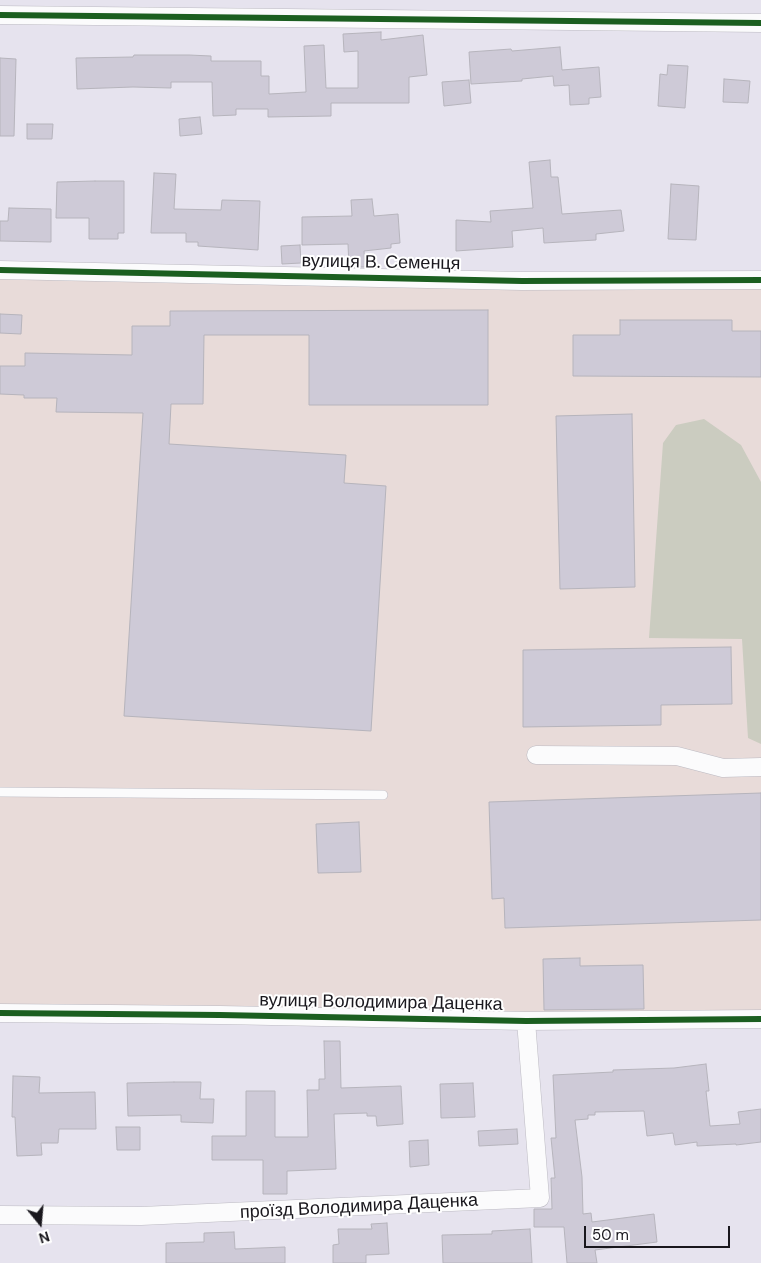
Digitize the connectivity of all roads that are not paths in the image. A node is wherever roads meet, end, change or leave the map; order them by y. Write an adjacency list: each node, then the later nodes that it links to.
1 (0, 15): 2 (street)
2 (761, 23)
3 (0, 270): 4 (street, вулиця В. Семенця)
4 (761, 280)
5 (536, 755): 6 (street)
6 (761, 767)
7 (0, 792): 8 (lane)
8 (383, 795)
9 (0, 1013): 11 (street, вулиця Володимира Даценка)
10 (761, 1019): 11 (street, вулиця Володимира Даценка)
11 (526, 1021): 12 (street, проїзд Володимира Даценка)
12 (0, 1215)

